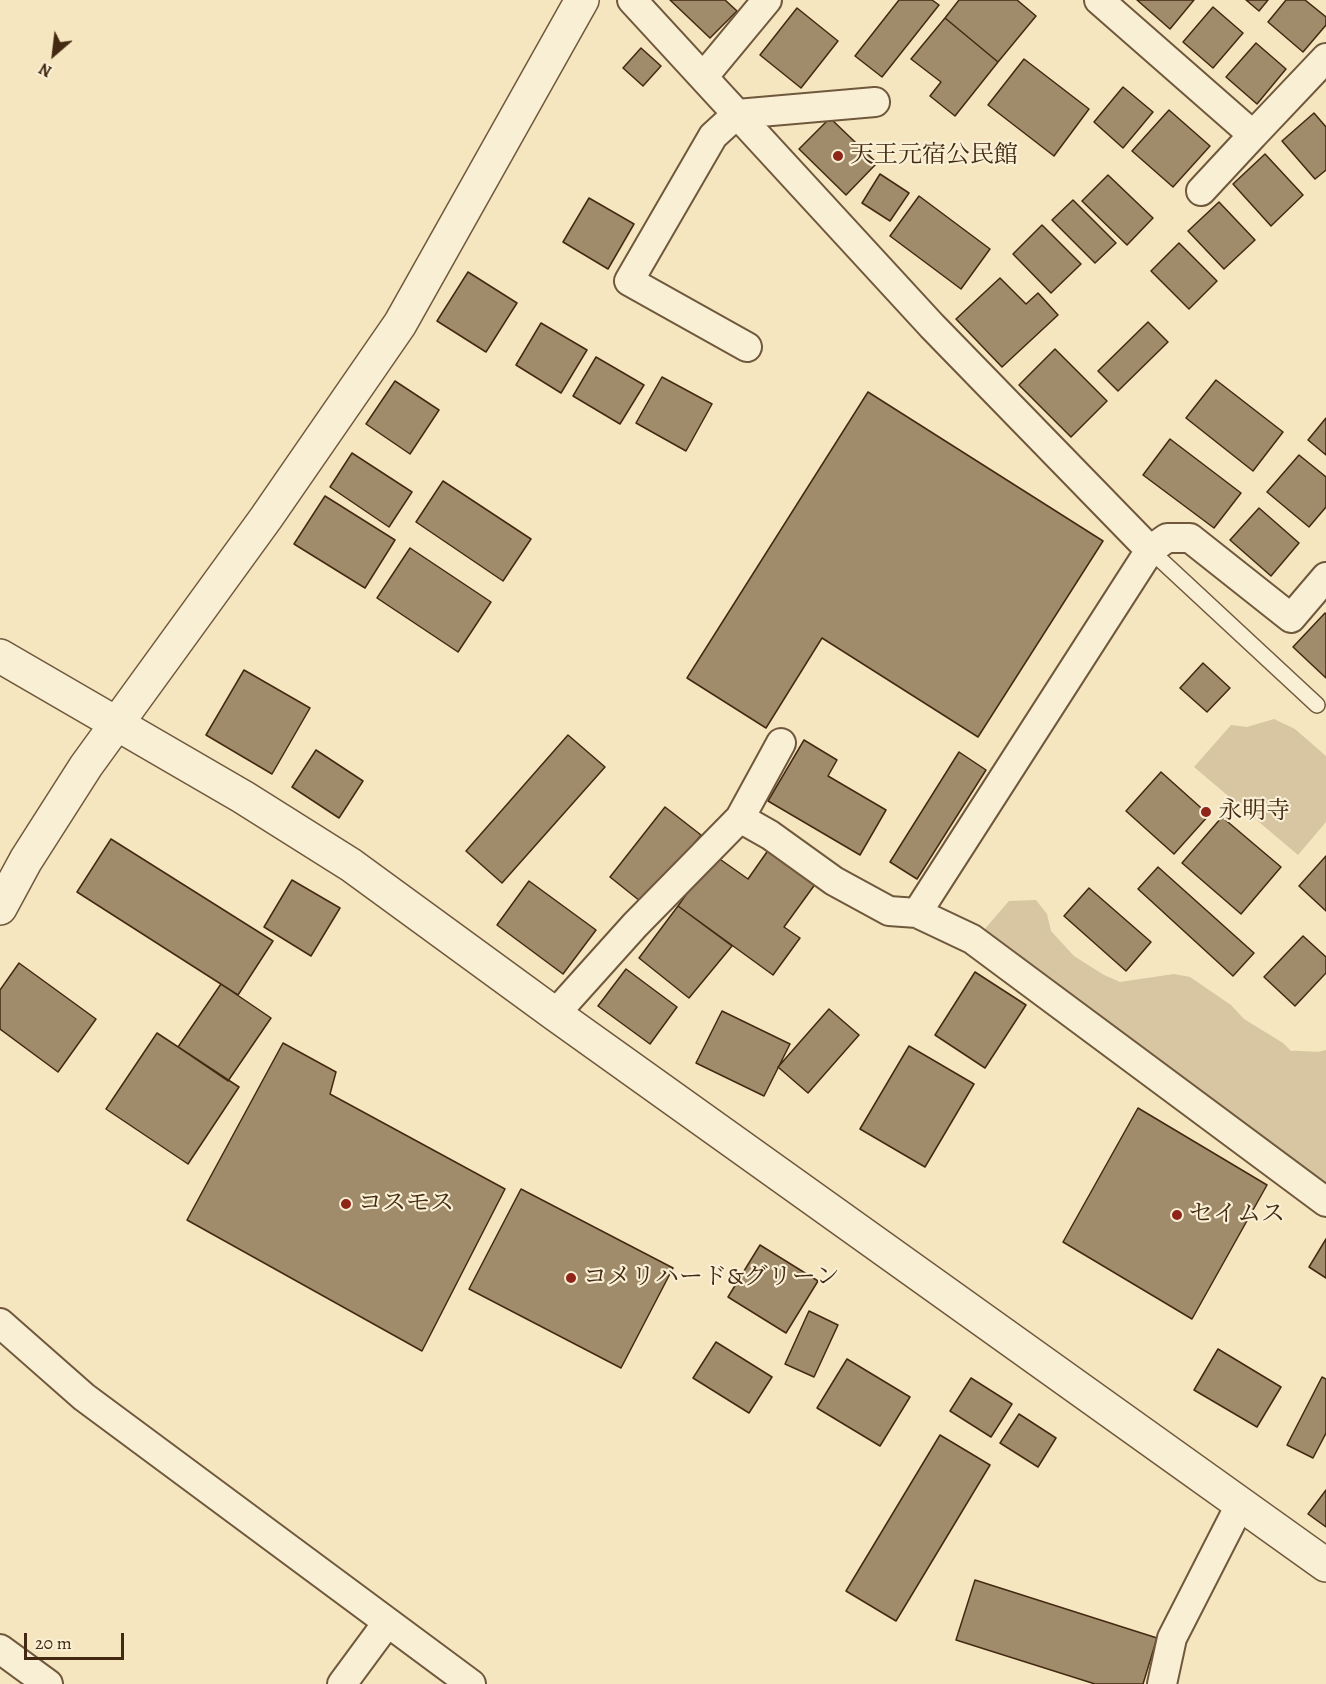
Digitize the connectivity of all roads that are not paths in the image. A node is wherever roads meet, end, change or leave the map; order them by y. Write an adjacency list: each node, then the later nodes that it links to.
1 (582, 0): 16 (street)
2 (632, 0): 6 (street)
3 (767, 0): 6 (street)
4 (1099, 0): 9 (street)
5 (1326, 58): 9 (street)
6 (704, 76): 8 (street)
7 (875, 102): 8 (street)
8 (736, 114): 11 (street); 12 (street)
9 (1253, 135): 10 (street)
10 (1201, 191)
11 (747, 347)
12 (1150, 550): 13 (street); 15 (lane); 20 (street)
13 (1326, 577)
14 (0, 656): 16 (street)
15 (1317, 705)
16 (116, 723): 19 (street); 21 (street)
17 (781, 743): 18 (street)
18 (740, 818): 20 (street); 21 (street)
19 (0, 908)
20 (917, 913): 22 (street)
21 (555, 1014): 24 (street)
22 (1326, 1202)
23 (0, 1323): 26 (street)
24 (1241, 1503): 25 (street); 31 (street)
25 (1326, 1564)
26 (387, 1623): 29 (street); 30 (street)
27 (0, 1648): 28 (street)
28 (48, 1684)
29 (342, 1684)
30 (471, 1684)
31 (1162, 1684)

